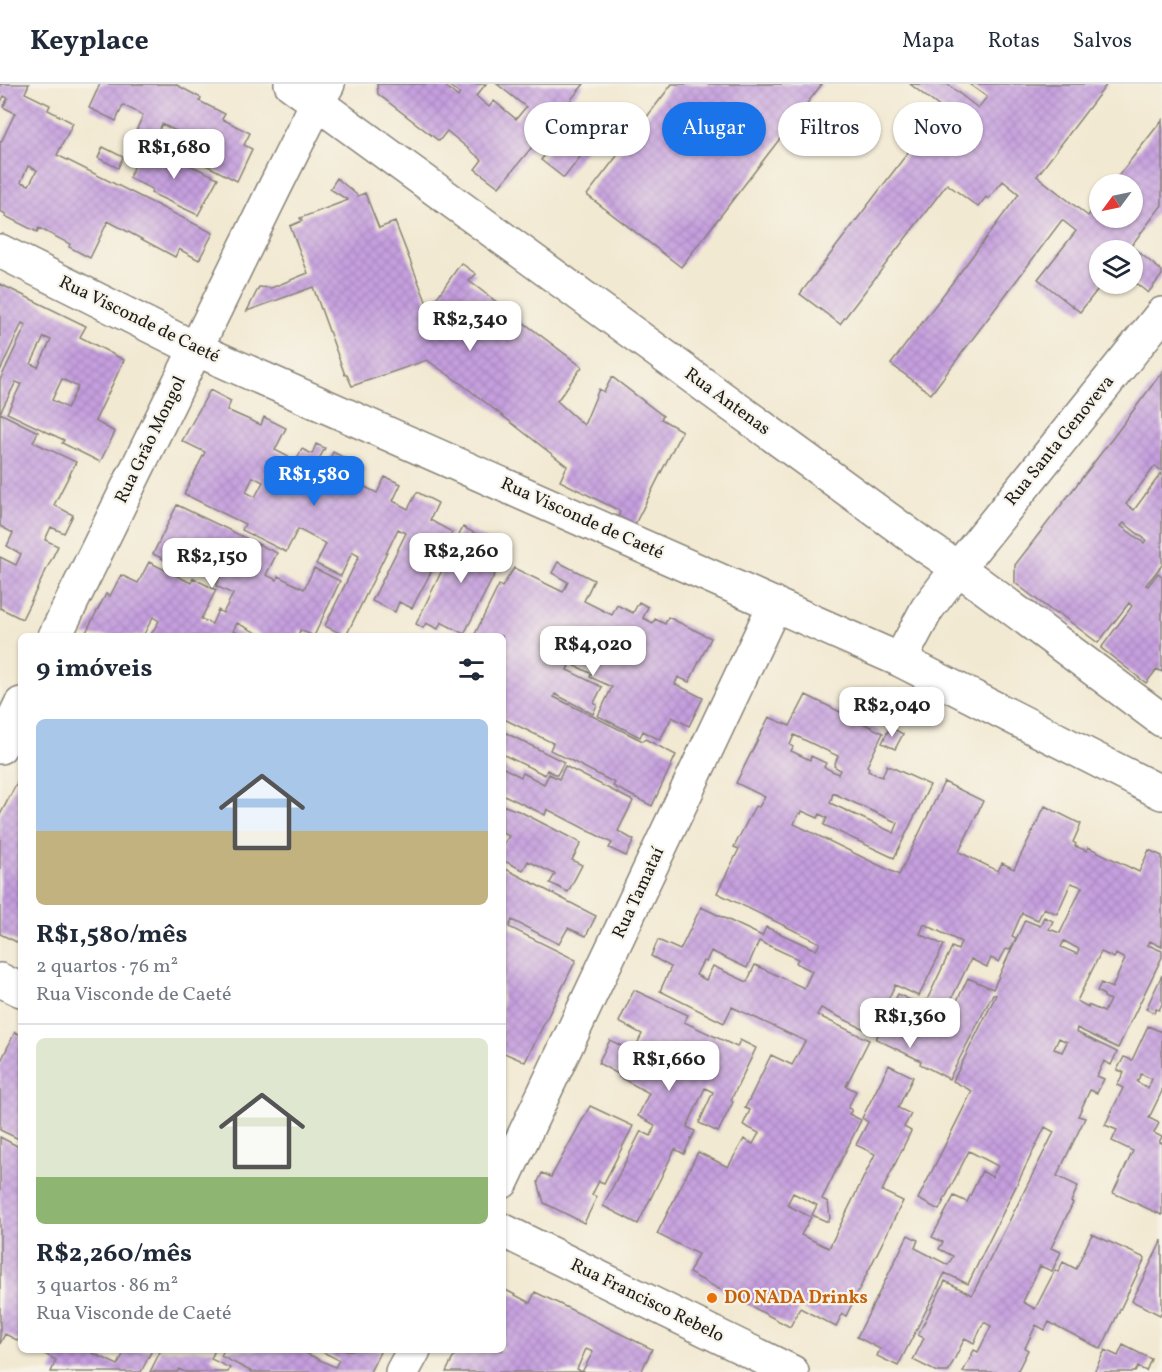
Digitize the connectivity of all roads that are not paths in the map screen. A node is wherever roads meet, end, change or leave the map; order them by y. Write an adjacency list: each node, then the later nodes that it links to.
1 (291, 84): 2 (street, Rua Antenas)
2 (322, 94): 5 (street, Rua Grão Mongol); 6 (street, Rua Antenas)
3 (0, 251): 5 (street, Rua Visconde de Caeté)
4 (1162, 314): 6 (street, Rua Santa Genoveva)
5 (196, 349): 7 (street, Rua Visconde de Caeté); 8 (street, Rua Grão Mongol)
6 (958, 568): 9 (street, Rua Santa Genoveva); 11 (street, Rua Antenas)
7 (775, 604): 9 (street, Rua Visconde de Caeté); 16 (street, Rua Tamataí)
8 (56, 633)
9 (900, 660): 13 (street, Rua Visconde de Caeté)
10 (18, 710): 12 (street)
11 (1162, 720)
12 (0, 747)
13 (1162, 793)
14 (0, 980): 15 (street)
15 (18, 989)
16 (506, 1174)
17 (506, 1232): 20 (street, Rua Francisco Rebelo)
18 (412, 1353): 19 (street)
19 (402, 1372)
20 (792, 1372)

